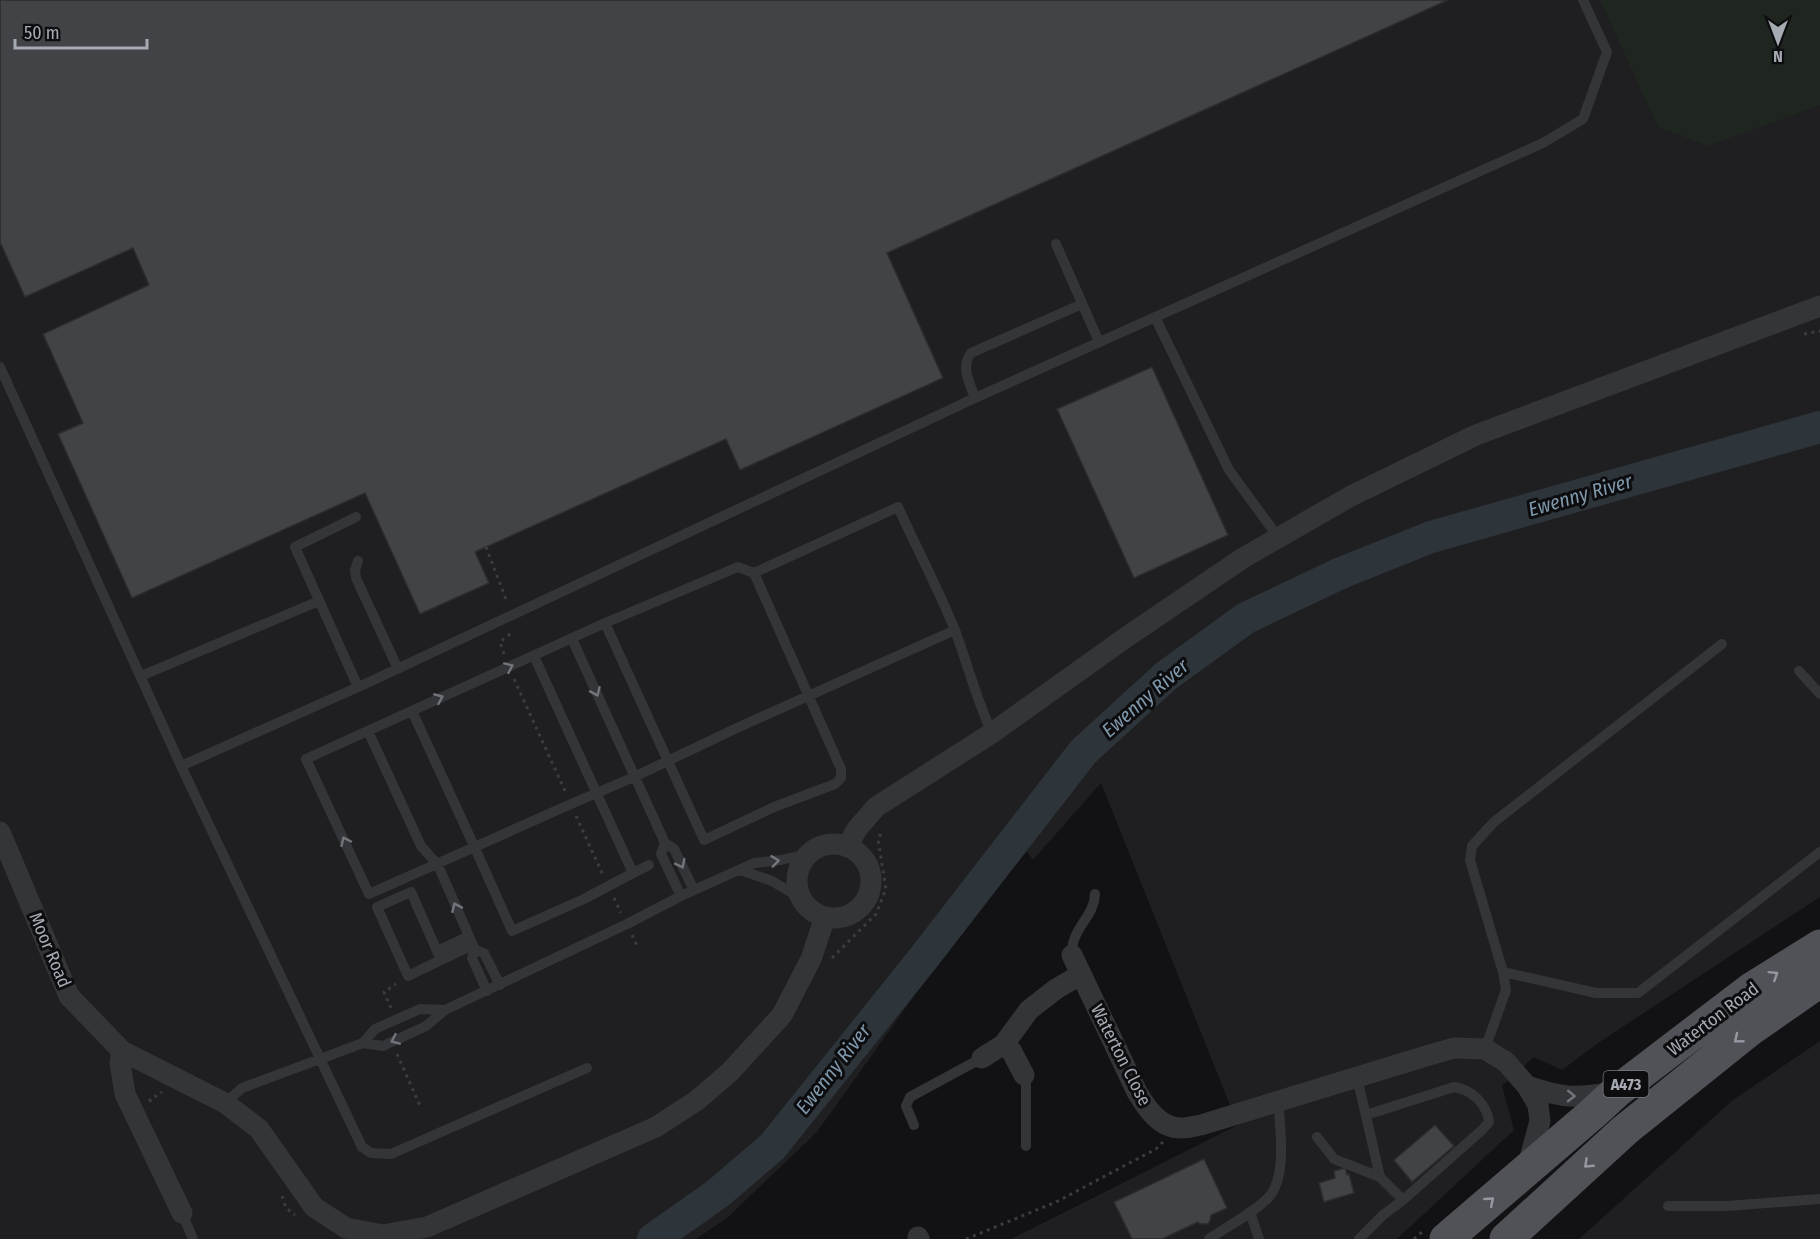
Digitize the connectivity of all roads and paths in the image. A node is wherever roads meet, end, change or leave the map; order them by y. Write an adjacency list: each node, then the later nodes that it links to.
1 (1583, 0): 5 (lane)
2 (1056, 244): 3 (lane)
3 (1082, 304): 8 (lane); 10 (lane)
4 (1820, 306): 12 (street)
5 (1155, 317): 8 (lane); 12 (lane)
6 (1820, 331): 7 (path)
7 (1799, 335)
8 (1099, 342): 10 (lane)
9 (0, 367): 26 (lane)
10 (975, 398): 17 (lane)
11 (356, 517): 16 (lane)
12 (1278, 537): 32 (street)
13 (486, 547): 17 (path)
14 (358, 561): 24 (lane)
15 (754, 573): 18 (lane); 19 (lane); 29 (lane)
16 (319, 601): 26 (lane); 27 (lane)
17 (512, 616): 23 (path); 24 (lane)
18 (605, 623): 20 (lane); 33 (lane)
19 (955, 630): 29 (lane); 32 (lane)
20 (572, 639): 22 (lane); 35 (lane, one-way to 35)
21 (1722, 644): 62 (lane)
22 (534, 656): 23 (lane); 36 (lane)
23 (509, 667): 30 (lane, one-way to 23); 37 (path)
24 (398, 669): 27 (lane)
25 (1799, 671): 28 (lane)
26 (141, 676): 34 (lane)
27 (358, 687): 34 (lane)
28 (1820, 694)
29 (809, 696): 33 (lane); 33 (lane)
30 (412, 711): 31 (lane); 42 (lane)
31 (368, 731): 45 (lane); 45 (lane, one-way to 31)
32 (992, 733): 41 (street)
33 (668, 760): 35 (lane)
34 (181, 766): 73 (lane)
35 (634, 777): 36 (lane); 40 (lane)
36 (597, 793): 37 (lane); 48 (lane)
37 (571, 804): 42 (lane); 49 (path)
38 (883, 830): 61 (path)
39 (0, 832): 71 (street, Moor Road)
40 (665, 843): 50 (lane, one-way to 50); 52 (lane)
41 (847, 847): 44 (street); 54 (street)
42 (475, 848): 45 (lane); 49 (lane)
43 (1820, 852): 62 (lane)
44 (811, 853): 47 (lane, one-way to 44); 53 (street)
45 (438, 865): 56 (lane, one-way to 45)
46 (649, 865): 48 (lane)
47 (740, 870): 50 (lane); 53 (lane)
48 (633, 873): 49 (lane)
49 (609, 887): 55 (path)
50 (694, 890): 52 (lane)
51 (1095, 894): 59 (lane)
52 (681, 896): 55 (lane)
53 (802, 899): 54 (street)
54 (825, 917): 81 (street, Moor Road)
55 (627, 924): 58 (path); 65 (lane)
56 (472, 944): 60 (lane); 65 (lane); 66 (lane)
57 (1820, 946): 79 (main road, Waterton Road / A473, one-way to 57)
58 (638, 948)
59 (1072, 955): 63 (street, Waterton Close)
60 (439, 956): 60 (lane)
61 (831, 960)
62 (1503, 972): 70 (lane)
63 (1080, 975): 69 (street); 85 (street, Waterton Close)
64 (1820, 981): 103 (main road, Waterton Road / A473, one-way to 103)
65 (500, 985): 66 (lane)
66 (487, 991): 67 (lane)
67 (445, 1010): 68 (lane, one-way to 68); 68 (lane)
68 (363, 1043): 73 (lane)
69 (1004, 1044): 72 (street); 75 (street)
70 (1485, 1048): 76 (street); 77 (street)
71 (122, 1051): 81 (street, Moor Road); 83 (street)
72 (982, 1058): 84 (lane)
73 (320, 1059): 74 (lane); 81 (lane)
74 (587, 1068)
75 (1023, 1075): 87 (lane)
76 (1357, 1077): 80 (street); 82 (lane)
77 (1527, 1086): 79 (street, one-way to 79); 88 (street)
78 (162, 1092): 83 (path)
79 (1616, 1092): 88 (main road, Waterton Road / A473)
80 (1278, 1100): 85 (street); 94 (lane)
81 (225, 1103)
82 (1366, 1115): 89 (lane); 92 (lane)
83 (140, 1125): 95 (street)
84 (914, 1125)
85 (1171, 1126): 98 (path)
86 (1317, 1137): 89 (lane)
87 (1026, 1146)
88 (1527, 1169): 102 (main road, Waterton Road / A473, one-way to 88)
89 (1380, 1177): 92 (lane)
90 (279, 1191): 96 (path)
91 (1820, 1199): 93 (lane)
92 (1404, 1200): 101 (lane)
93 (1668, 1206)
94 (1250, 1212): 99 (lane); 100 (lane)
95 (182, 1213): 97 (lane)
96 (295, 1215)
97 (193, 1239)
98 (966, 1239)
99 (1209, 1239)
100 (1259, 1239)
101 (1359, 1239)
102 (1446, 1239)
103 (1506, 1239)

